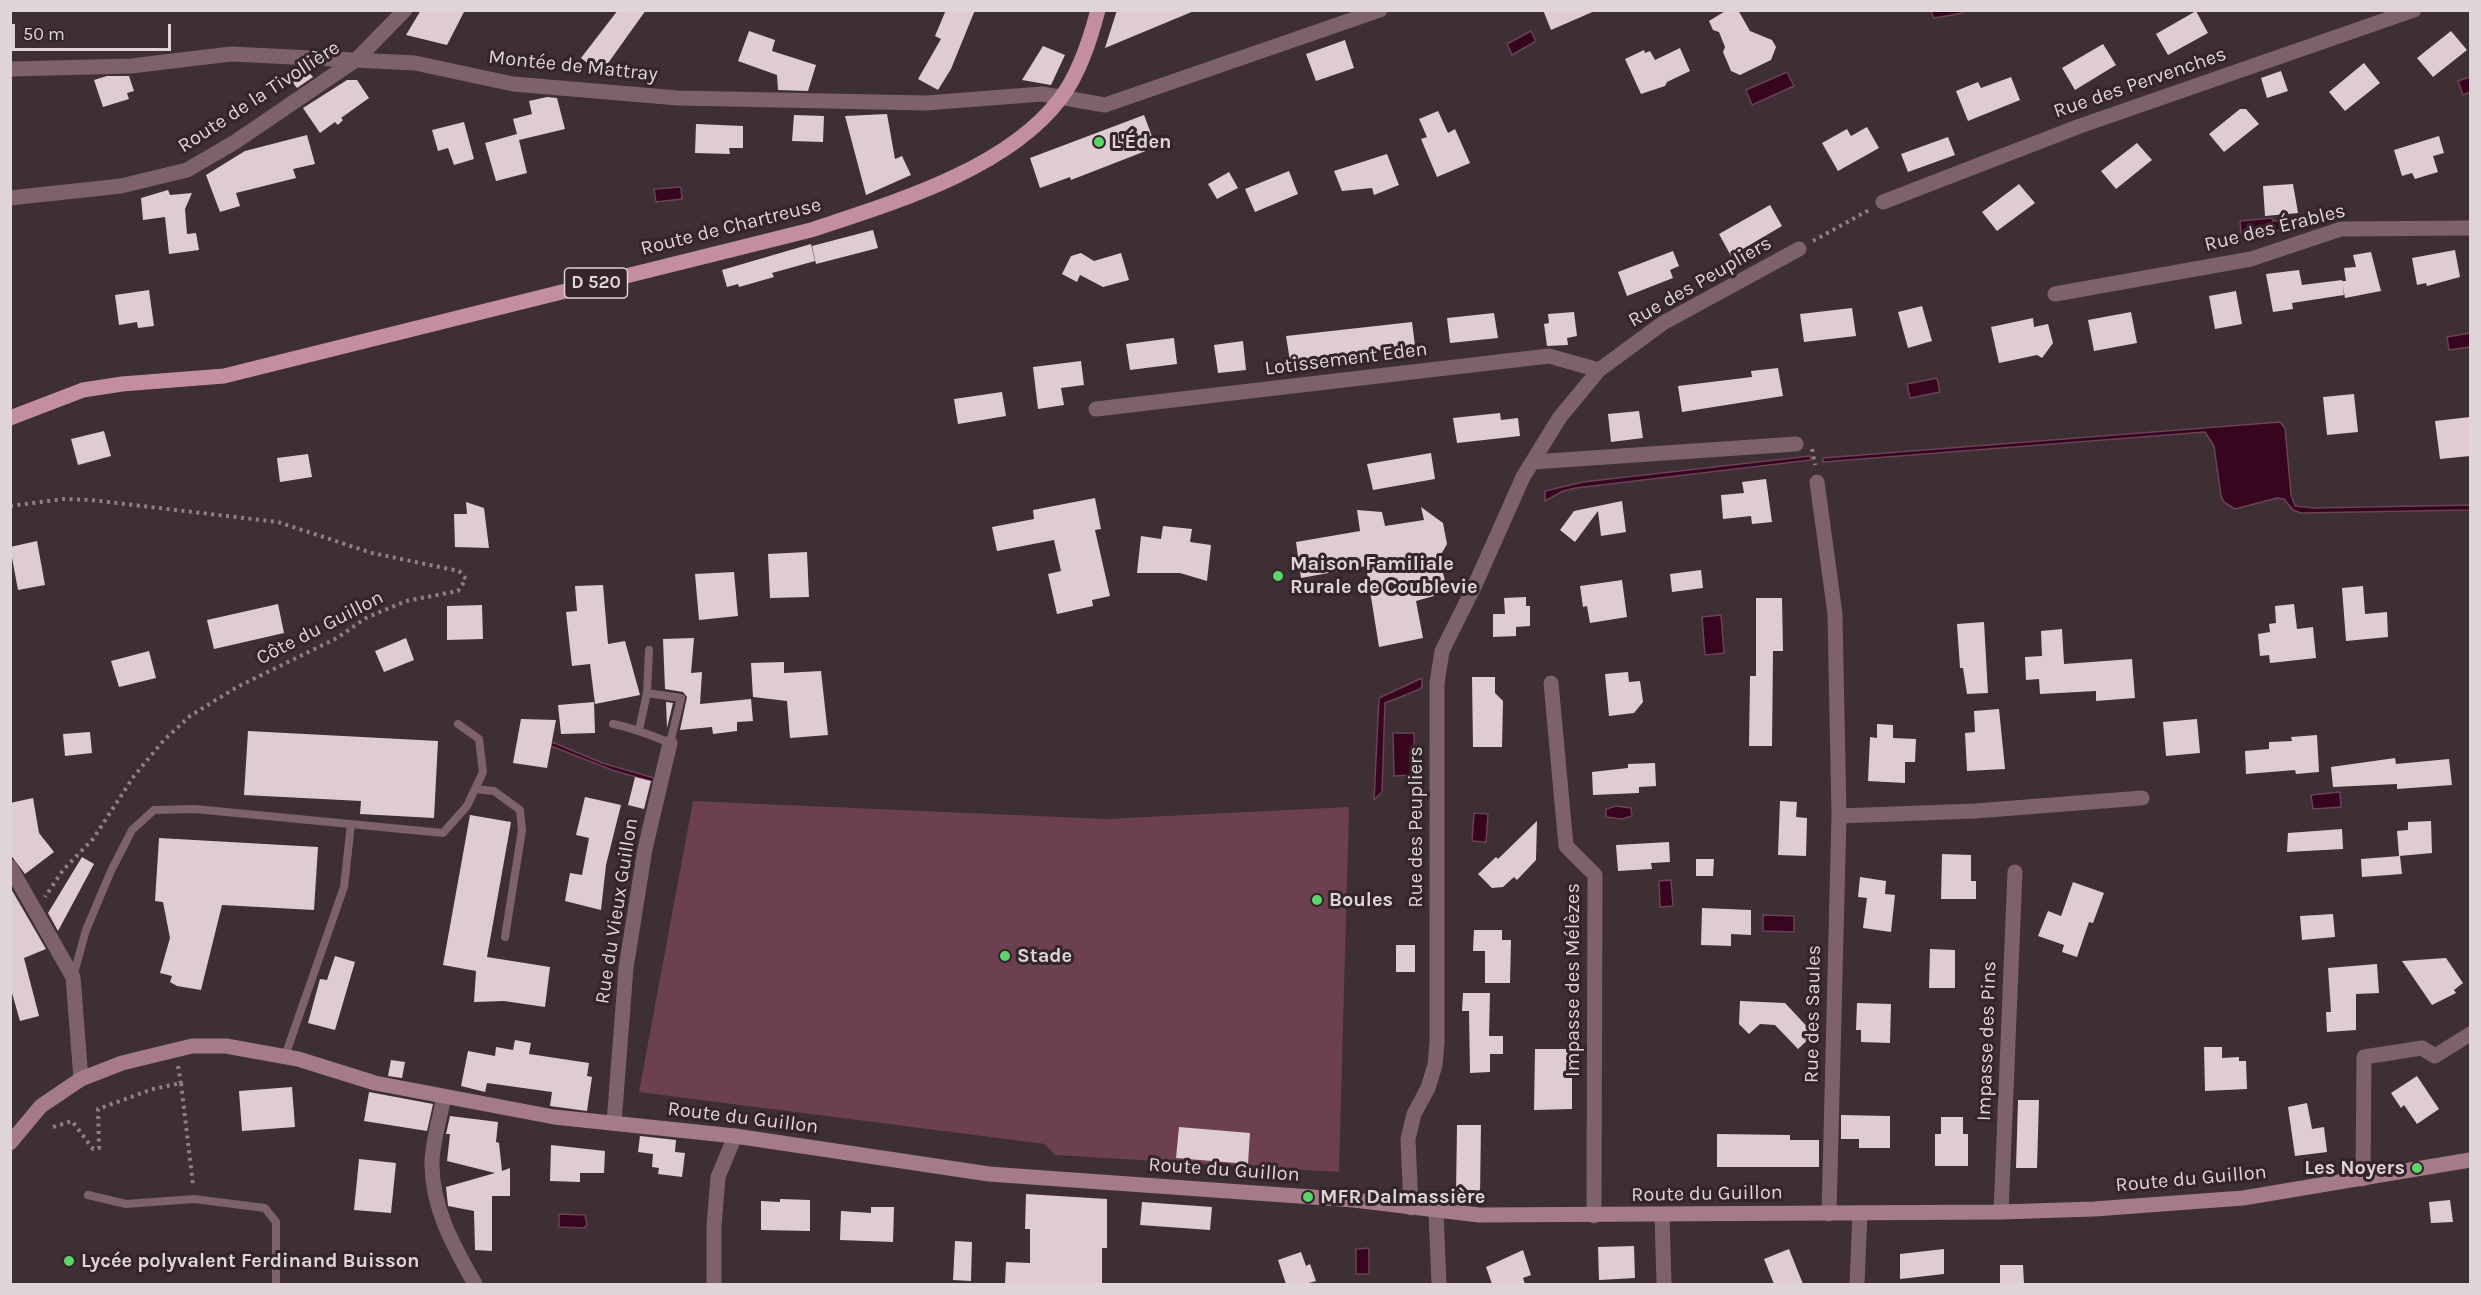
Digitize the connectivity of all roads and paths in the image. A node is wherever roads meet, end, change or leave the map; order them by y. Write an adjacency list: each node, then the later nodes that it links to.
1 (405, 10): 5 (street, Route de la Tivollière)
2 (1098, 10): 7 (main road, Route de Chartreuse / D 520)
3 (1380, 10): 7 (street, Montée de Mattray)
4 (2414, 10): 9 (street, Rue des Pervenches)
5 (357, 59): 6 (street, Montée de Mattray); 7 (street, Montée de Mattray); 8 (street, Route de la Tivollière)
6 (10, 69)
7 (1061, 98): 15 (main road, Route de Chartreuse / D 520)
8 (10, 198)
9 (1883, 202): 11 (path)
10 (2470, 228): 12 (street, Rue des Érables)
11 (1799, 249): 13 (street, Rue des Peupliers)
12 (2055, 294)
13 (1599, 370): 14 (street, Lotissement Eden); 17 (street, Rue des Peupliers)
14 (1096, 409)
15 (10, 418)
16 (1796, 444): 17 (street); 18 (path)
17 (1533, 462): 48 (street, Rue des Peupliers)
18 (1817, 482): 29 (street, Rue des Saules)
19 (10, 506): 33 (path, Côte du Guillon)
20 (649, 650): 22 (lane)
21 (1551, 683): 54 (street, Impasse des Mélèzes)
22 (647, 693): 25 (lane); 26 (lane)
23 (458, 724): 27 (lane)
24 (613, 724): 25 (lane)
25 (639, 730): 26 (lane)
26 (670, 743): 40 (street, Rue du Vieux Guillon)
27 (475, 789): 30 (lane); 34 (lane)
28 (2142, 798): 29 (street)
29 (1839, 816): 52 (street, Rue des Saules)
30 (351, 825): 35 (lane); 37 (lane)
31 (10, 867): 33 (street)
32 (2015, 872): 50 (street, Impasse des Pins)
33 (35, 913): 35 (street)
34 (505, 937)
35 (73, 977): 38 (street)
36 (2470, 1034): 45 (street)
37 (285, 1056): 38 (street, Route du Guillon); 39 (street, Route du Guillon)
38 (81, 1079): 43 (street, Route du Guillon)
39 (444, 1096): 40 (street, Route du Guillon); 56 (street)
40 (614, 1123): 42 (street, Route du Guillon)
41 (53, 1127): 47 (path)
42 (735, 1136): 48 (street, Route du Guillon); 57 (street)
43 (11, 1142)
44 (2470, 1160): 45 (street, Route du Guillon)
45 (2363, 1179): 50 (street, Route du Guillon)
46 (88, 1195): 47 (lane)
47 (194, 1199): 55 (lane)
48 (1411, 1208): 49 (street, Route du Guillon)
49 (1436, 1212): 54 (street, Route du Guillon); 58 (street)
50 (2001, 1212): 51 (street, Route du Guillon)
51 (1860, 1213): 52 (street, Route du Guillon); 60 (street)
52 (1829, 1214): 53 (street, Route du Guillon)
53 (1662, 1215): 54 (street, Route du Guillon); 59 (street)
54 (1594, 1216)
55 (276, 1284)
56 (475, 1284)
57 (714, 1284)
58 (1439, 1284)
59 (1664, 1284)
60 (1857, 1284)

